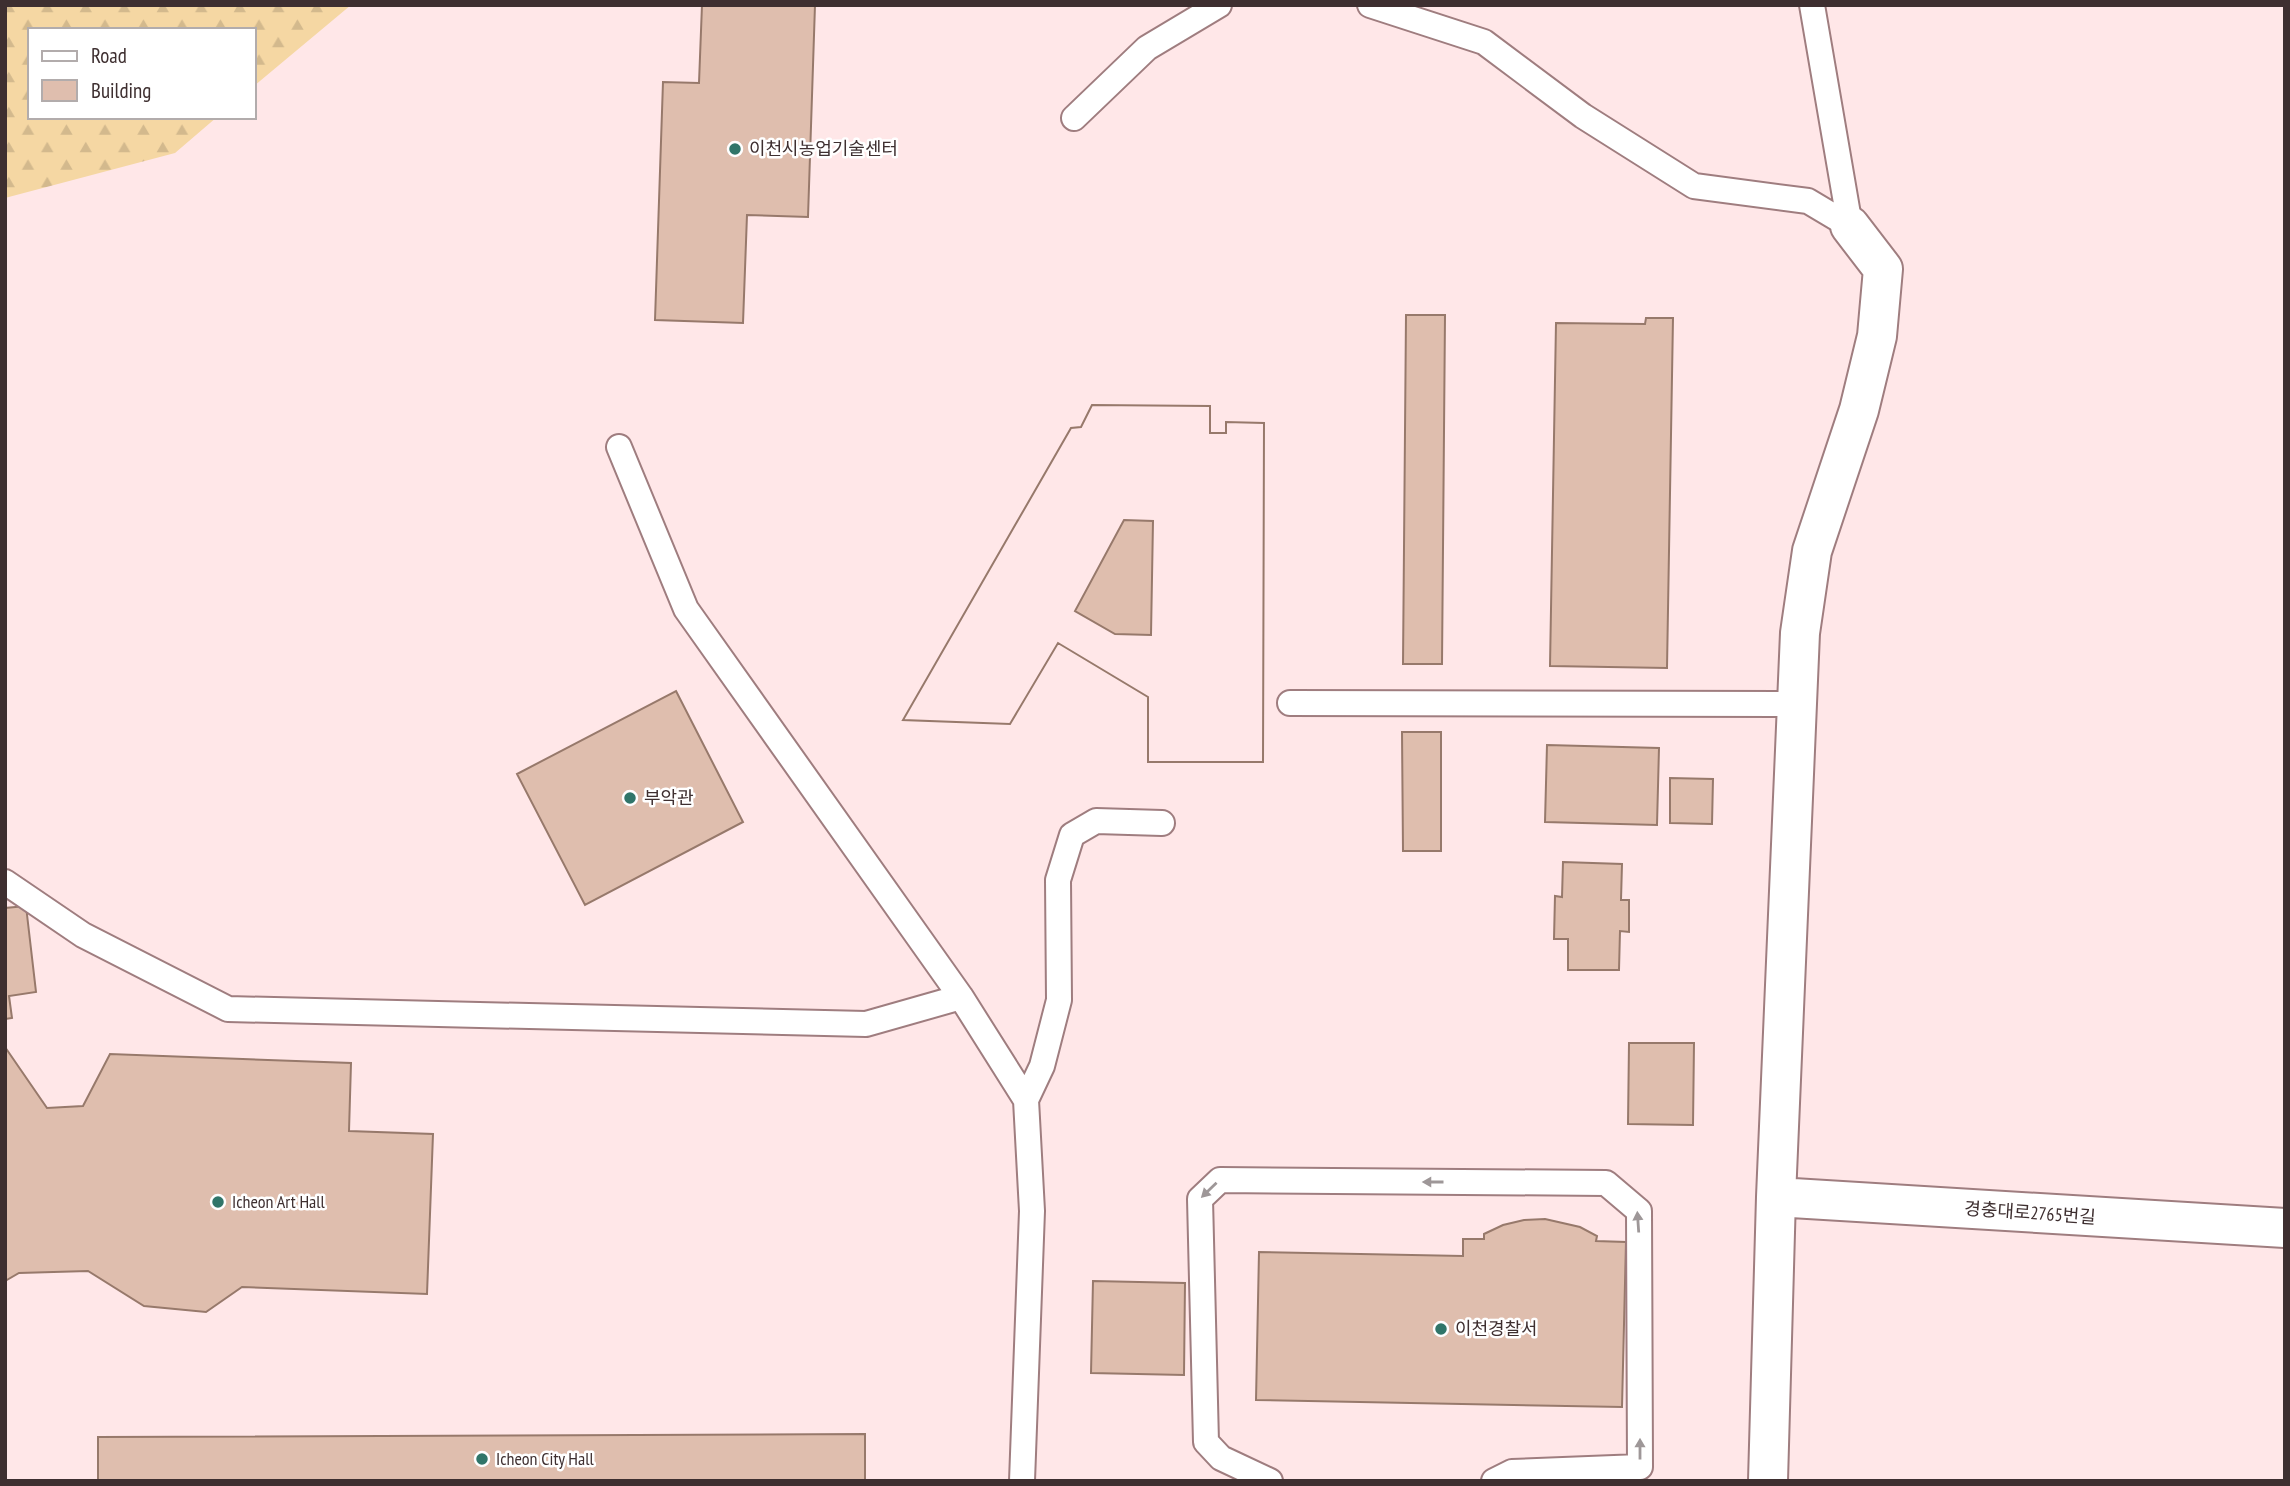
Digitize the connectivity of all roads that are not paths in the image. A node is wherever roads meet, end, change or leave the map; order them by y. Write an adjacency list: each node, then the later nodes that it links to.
1 (1219, 5): 5 (lane)
2 (1370, 5): 4 (lane)
3 (1812, 5): 6 (lane)
4 (1424, 13): 6 (lane)
5 (1074, 118)
6 (1850, 226): 9 (street)
7 (619, 447): 12 (lane)
8 (1290, 703): 9 (lane)
9 (1797, 704): 14 (street)
10 (1162, 823): 13 (lane)
11 (5, 882): 12 (lane)
12 (961, 997): 13 (lane)
13 (1026, 1100): 16 (lane)
14 (1776, 1197): 15 (street, 경충대로2765번길); 19 (street)
15 (2285, 1228)
16 (1022, 1481)
17 (1270, 1481): 18 (lane, one-way to 17)
18 (1494, 1481)
19 (1768, 1481)

